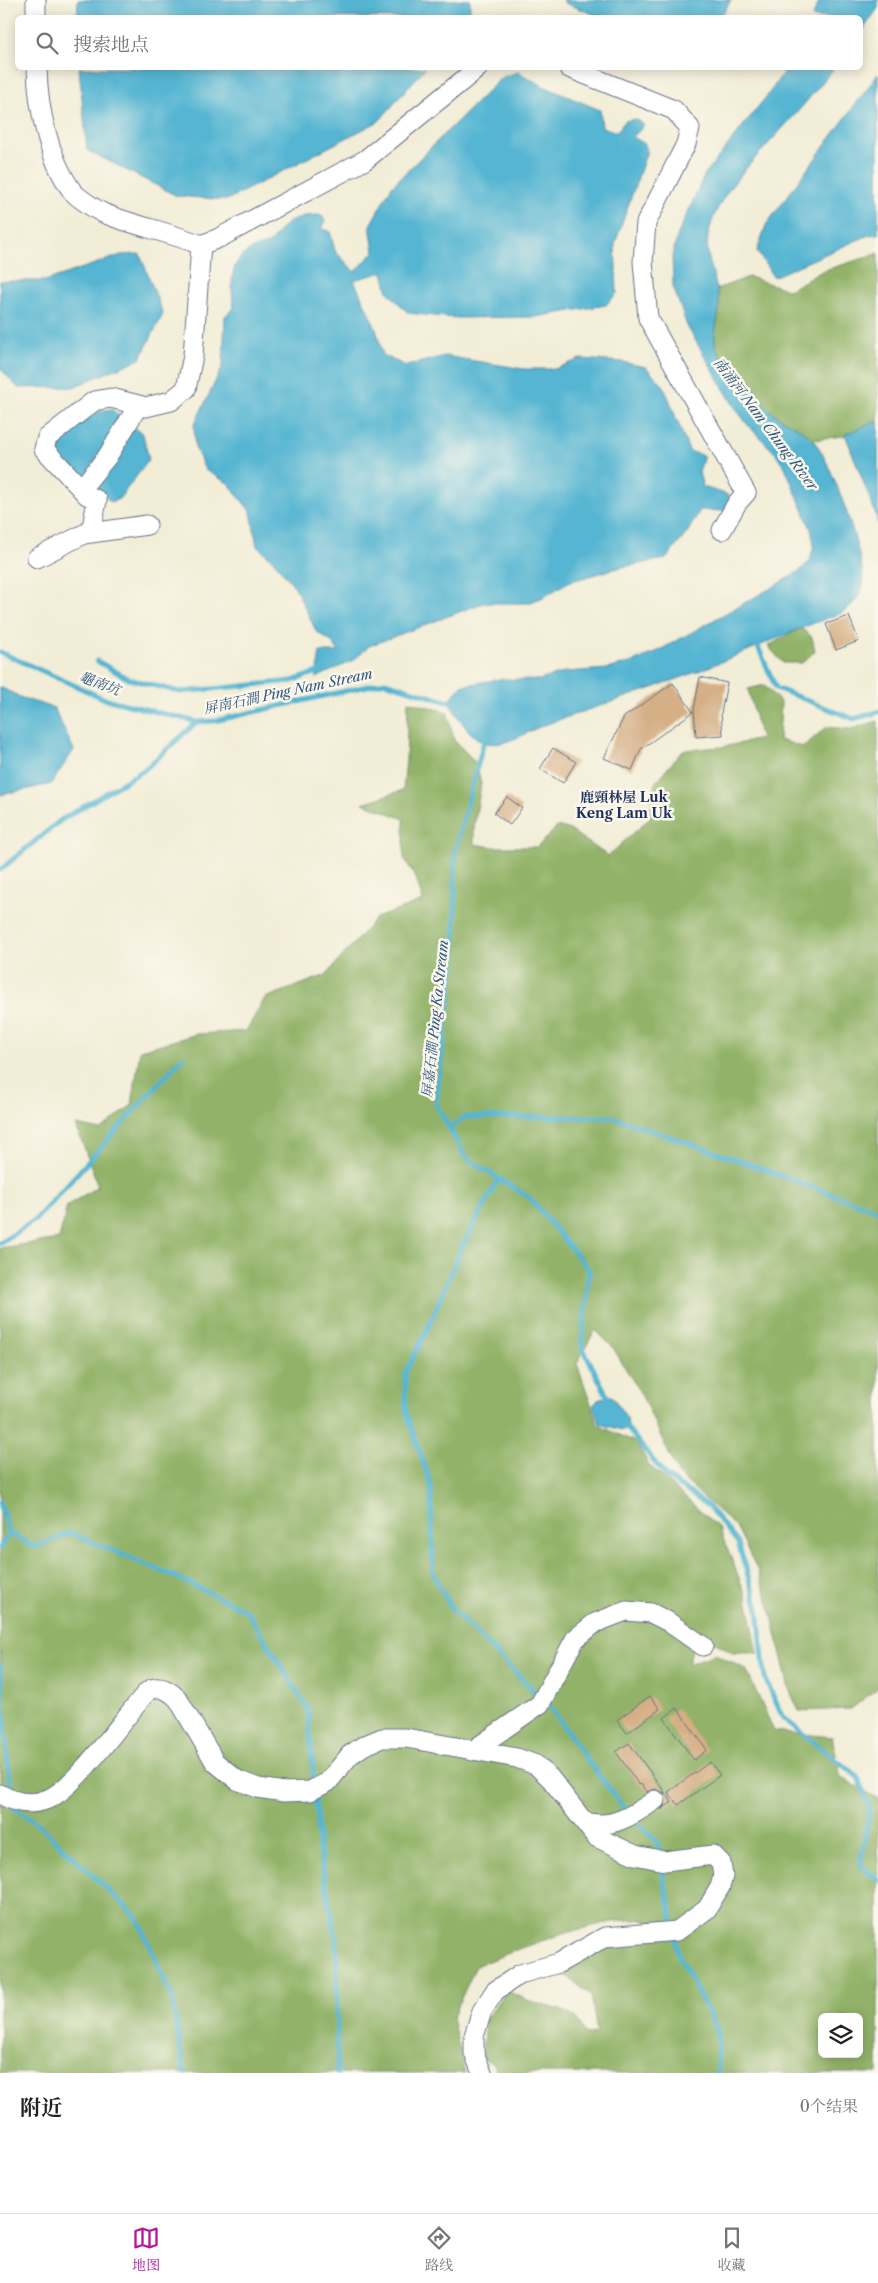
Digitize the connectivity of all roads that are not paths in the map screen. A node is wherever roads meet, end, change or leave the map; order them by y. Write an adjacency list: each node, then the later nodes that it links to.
1 (36, 0): 2 (street)
2 (36, 15)
3 (37, 70): 6 (street)
4 (476, 70): 6 (street)
5 (574, 70): 10 (street)
6 (201, 246): 7 (street)
7 (138, 406): 8 (street); 8 (street)
8 (81, 489): 11 (street)
9 (148, 525): 11 (street)
10 (722, 530)
11 (91, 533): 12 (street)
12 (37, 558)
13 (702, 1646): 14 (street)
14 (472, 1751): 15 (street); 17 (street)
15 (0, 1794)
16 (655, 1800): 17 (street)
17 (584, 1821): 18 (street)
18 (482, 2073)

